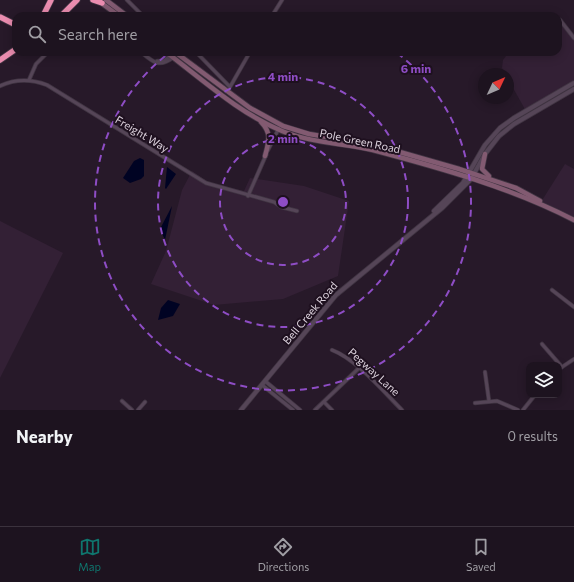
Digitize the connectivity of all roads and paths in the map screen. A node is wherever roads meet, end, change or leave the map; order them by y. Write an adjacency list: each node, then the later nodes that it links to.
1 (51, 0): 7 (highway)
2 (77, 0): 8 (highway)
3 (93, 0): 6 (highway)
4 (127, 0): 11 (street)
5 (282, 0): 12 (street)
6 (102, 1): 9 (main road); 10 (main road)
7 (45, 12)
8 (64, 12)
9 (114, 12)
10 (120, 12)
11 (139, 12)
12 (274, 12)
13 (0, 17): 15 (highway)
14 (562, 23): 16 (street)
15 (12, 24)
16 (574, 38)
17 (12, 52): 25 (highway)
18 (44, 56): 26 (street)
19 (149, 56): 20 (street)
20 (170, 56)
21 (174, 56): 30 (main road, Pole Green Road)
22 (175, 56): 31 (main road, Pole Green Road)
23 (200, 56): 24 (street)
24 (248, 56)
25 (0, 60)
26 (28, 80): 28 (street); 37 (street, Freight Way)
27 (574, 83): 34 (street, Bell Creek Road)
28 (0, 86)
29 (574, 89): 32 (street, Bell Creek Road)
30 (255, 117): 31 (main road, Pole Green Road); 33 (main road)
31 (280, 127): 33 (street); 34 (main road, Pole Green Road); 35 (main road, Pole Green Road)
32 (485, 154): 34 (street, Bell Creek Road); 36 (main road)
33 (266, 156): 37 (street)
34 (472, 173): 35 (street, Bell Creek Road); 36 (main road, Pole Green Road)
35 (469, 178): 38 (main road, Pole Green Road); 50 (street, Bell Creek Road)
36 (516, 188): 38 (main road, Pole Green Road)
37 (248, 196): 39 (street, Freight Way)
38 (545, 204): 40 (main road, Pole Green Road)
39 (297, 211)
40 (574, 220)
41 (552, 290): 42 (street)
42 (574, 307)
43 (542, 344): 46 (street)
44 (332, 350): 48 (street, Pegway Lane)
45 (574, 359): 47 (street)
46 (556, 362)
47 (562, 367)
48 (358, 369): 56 (street); 65 (street, Pegway Lane)
49 (485, 372): 53 (street)
50 (266, 381): 51 (street, Bell Creek Road); 62 (street)
51 (262, 385): 60 (street, Bell Creek Road); 61 (street)
52 (532, 398): 67 (street)
53 (490, 400): 57 (street); 66 (street)
54 (122, 401): 58 (street)
55 (145, 402): 59 (street)
56 (324, 402): 63 (street); 64 (street)
57 (475, 403)
58 (132, 410)
59 (138, 410)
60 (241, 410)
61 (293, 410)
62 (300, 410)
63 (315, 410)
64 (332, 410)
65 (402, 410)
66 (518, 410)
67 (523, 410)

